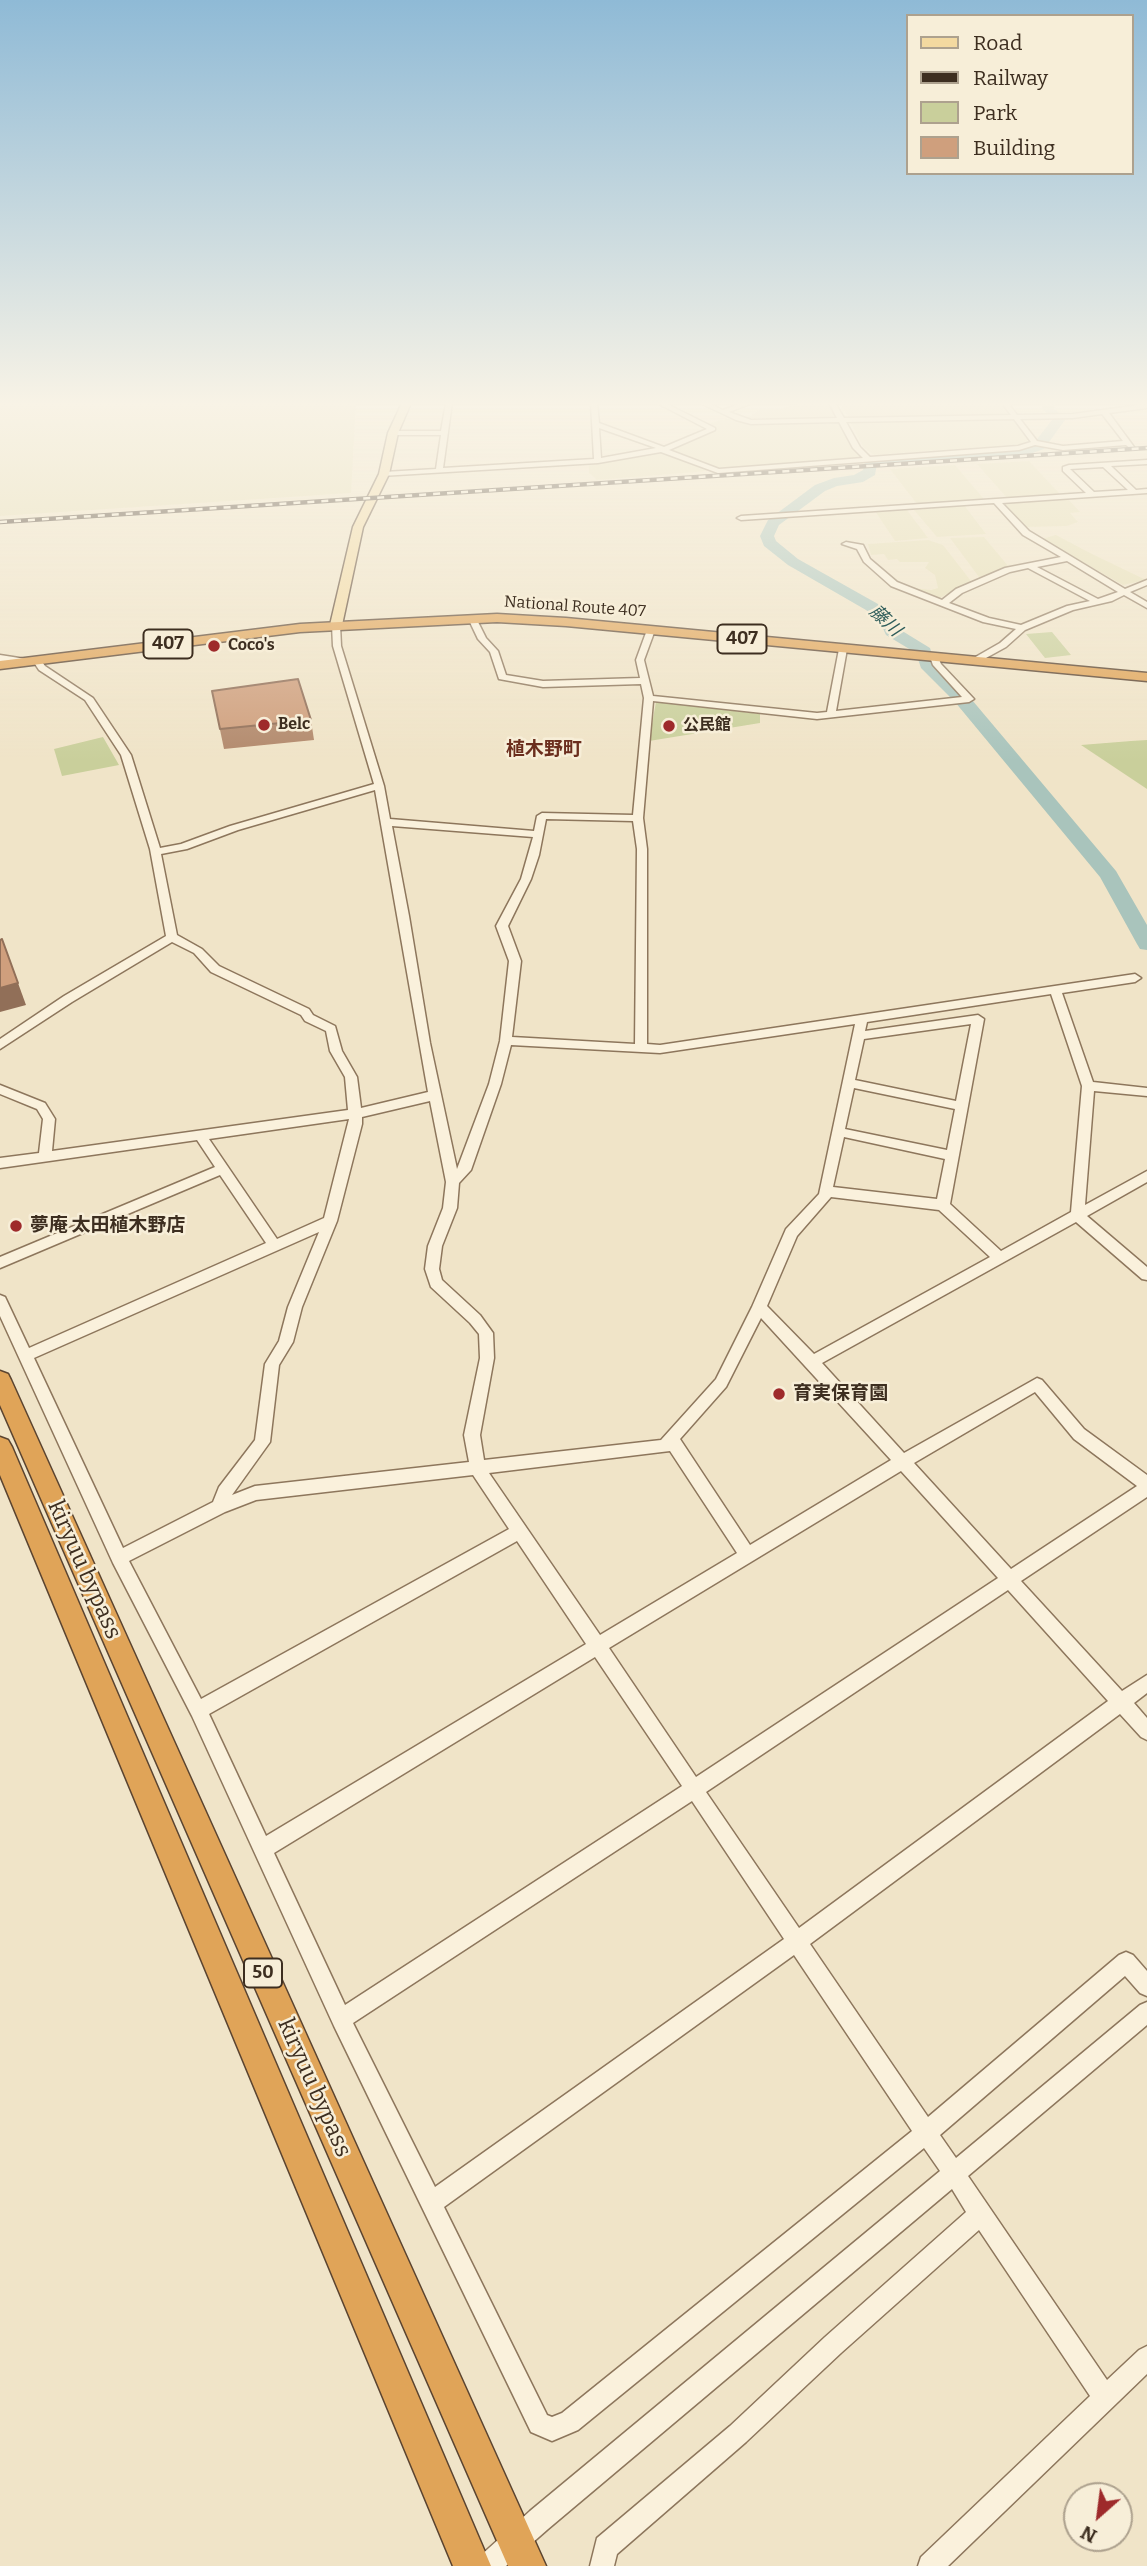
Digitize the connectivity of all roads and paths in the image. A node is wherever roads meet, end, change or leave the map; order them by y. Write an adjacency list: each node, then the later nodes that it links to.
1 (360, 523): 12 (main road)
2 (1016, 523): 4 (street)
3 (846, 544): 9 (street)
4 (1069, 558): 5 (street); 7 (street)
5 (1031, 567): 8 (street); 9 (street)
6 (1147, 582): 7 (street)
7 (1125, 591): 8 (street); 10 (street)
8 (1096, 601): 13 (street)
9 (943, 603): 13 (street)
10 (1147, 606)
11 (472, 618): 12 (highway, National Route 407 / 407); 14 (highway, National Route 407 / 407); 22 (street)
12 (336, 625): 19 (highway, National Route 407 / 407); 25 (street)
13 (1022, 628): 18 (street)
14 (651, 630): 15 (highway, National Route 407 / 407); 22 (street)
15 (843, 649): 16 (highway, National Route 407 / 407); 24 (street)
16 (934, 657): 18 (highway, National Route 407 / 407); 24 (street)
17 (0, 658): 19 (street)
18 (975, 661): 21 (highway, National Route 407 / 407)
19 (32, 662): 20 (highway, National Route 407 / 407); 29 (street)
20 (0, 665)
21 (1147, 677)
22 (645, 681): 23 (street)
23 (649, 698): 24 (street); 26 (street)
24 (831, 714)
25 (379, 786): 27 (street); 29 (street)
26 (638, 818): 28 (street); 37 (street)
27 (385, 822): 28 (street); 42 (street)
28 (538, 834): 35 (street)
29 (155, 852): 30 (street)
30 (172, 937): 36 (street); 44 (street)
31 (1135, 978): 32 (street)
32 (1056, 991): 33 (street); 39 (street)
33 (862, 1019): 34 (street); 37 (street)
34 (859, 1036): 38 (street); 43 (street)
35 (506, 1041): 37 (street); 52 (street)
36 (0, 1045)
37 (641, 1048)
38 (849, 1083): 43 (street); 45 (street)
39 (1088, 1086): 41 (street); 55 (street)
40 (0, 1089): 48 (street)
41 (1147, 1092)
42 (435, 1095): 44 (street); 52 (street)
43 (961, 1106): 47 (street)
44 (354, 1114): 46 (street); 56 (street)
45 (839, 1132): 47 (street); 53 (street)
46 (200, 1135): 48 (street); 50 (street)
47 (952, 1156): 54 (street)
48 (45, 1157): 49 (street)
49 (0, 1163)
50 (223, 1169): 57 (street); 59 (street)
51 (1147, 1176): 55 (street)
52 (453, 1182): 69 (street)
53 (827, 1191): 54 (street); 62 (street)
54 (943, 1205): 58 (street)
55 (1077, 1215): 58 (street); 60 (street)
56 (330, 1221): 57 (street); 71 (street)
57 (275, 1246): 63 (street)
58 (1000, 1258): 64 (street)
59 (0, 1263)
60 (1147, 1275)
61 (0, 1301): 63 (street)
62 (759, 1307): 64 (street); 66 (street)
63 (26, 1355): 74 (street)
64 (813, 1362): 68 (street)
65 (0, 1380): 93 (highway, kiryuu bypass / 50)
66 (671, 1438): 69 (street); 73 (street)
67 (0, 1447): 94 (highway, kiryuu bypass / 50)
68 (902, 1462): 70 (street); 73 (street); 75 (street)
69 (478, 1469): 71 (street); 72 (street)
70 (1147, 1486): 75 (street)
71 (219, 1507): 74 (street)
72 (518, 1532): 76 (street); 79 (street)
73 (747, 1555): 76 (street)
74 (119, 1558): 79 (street)
75 (1008, 1579): 78 (street); 81 (street)
76 (596, 1646): 81 (street); 82 (street)
77 (1147, 1683): 78 (street)
78 (1121, 1702): 80 (street); 83 (street)
79 (198, 1710): 82 (street)
80 (1147, 1731)
81 (694, 1789): 83 (street); 86 (street)
82 (262, 1849): 86 (street)
83 (797, 1941): 87 (street); 89 (street)
84 (1147, 1986): 87 (street)
85 (1147, 2012): 88 (street)
86 (341, 2019): 89 (street)
87 (926, 2133): 88 (street); 89 (street)
88 (954, 2176): 90 (street); 93 (street)
89 (431, 2203)
90 (980, 2214): 92 (street); 96 (street)
91 (1147, 2358): 92 (street)
92 (1105, 2398): 97 (street)
93 (521, 2554): 95 (street)
94 (472, 2566)
95 (488, 2566)
96 (602, 2566)
97 (930, 2566)

